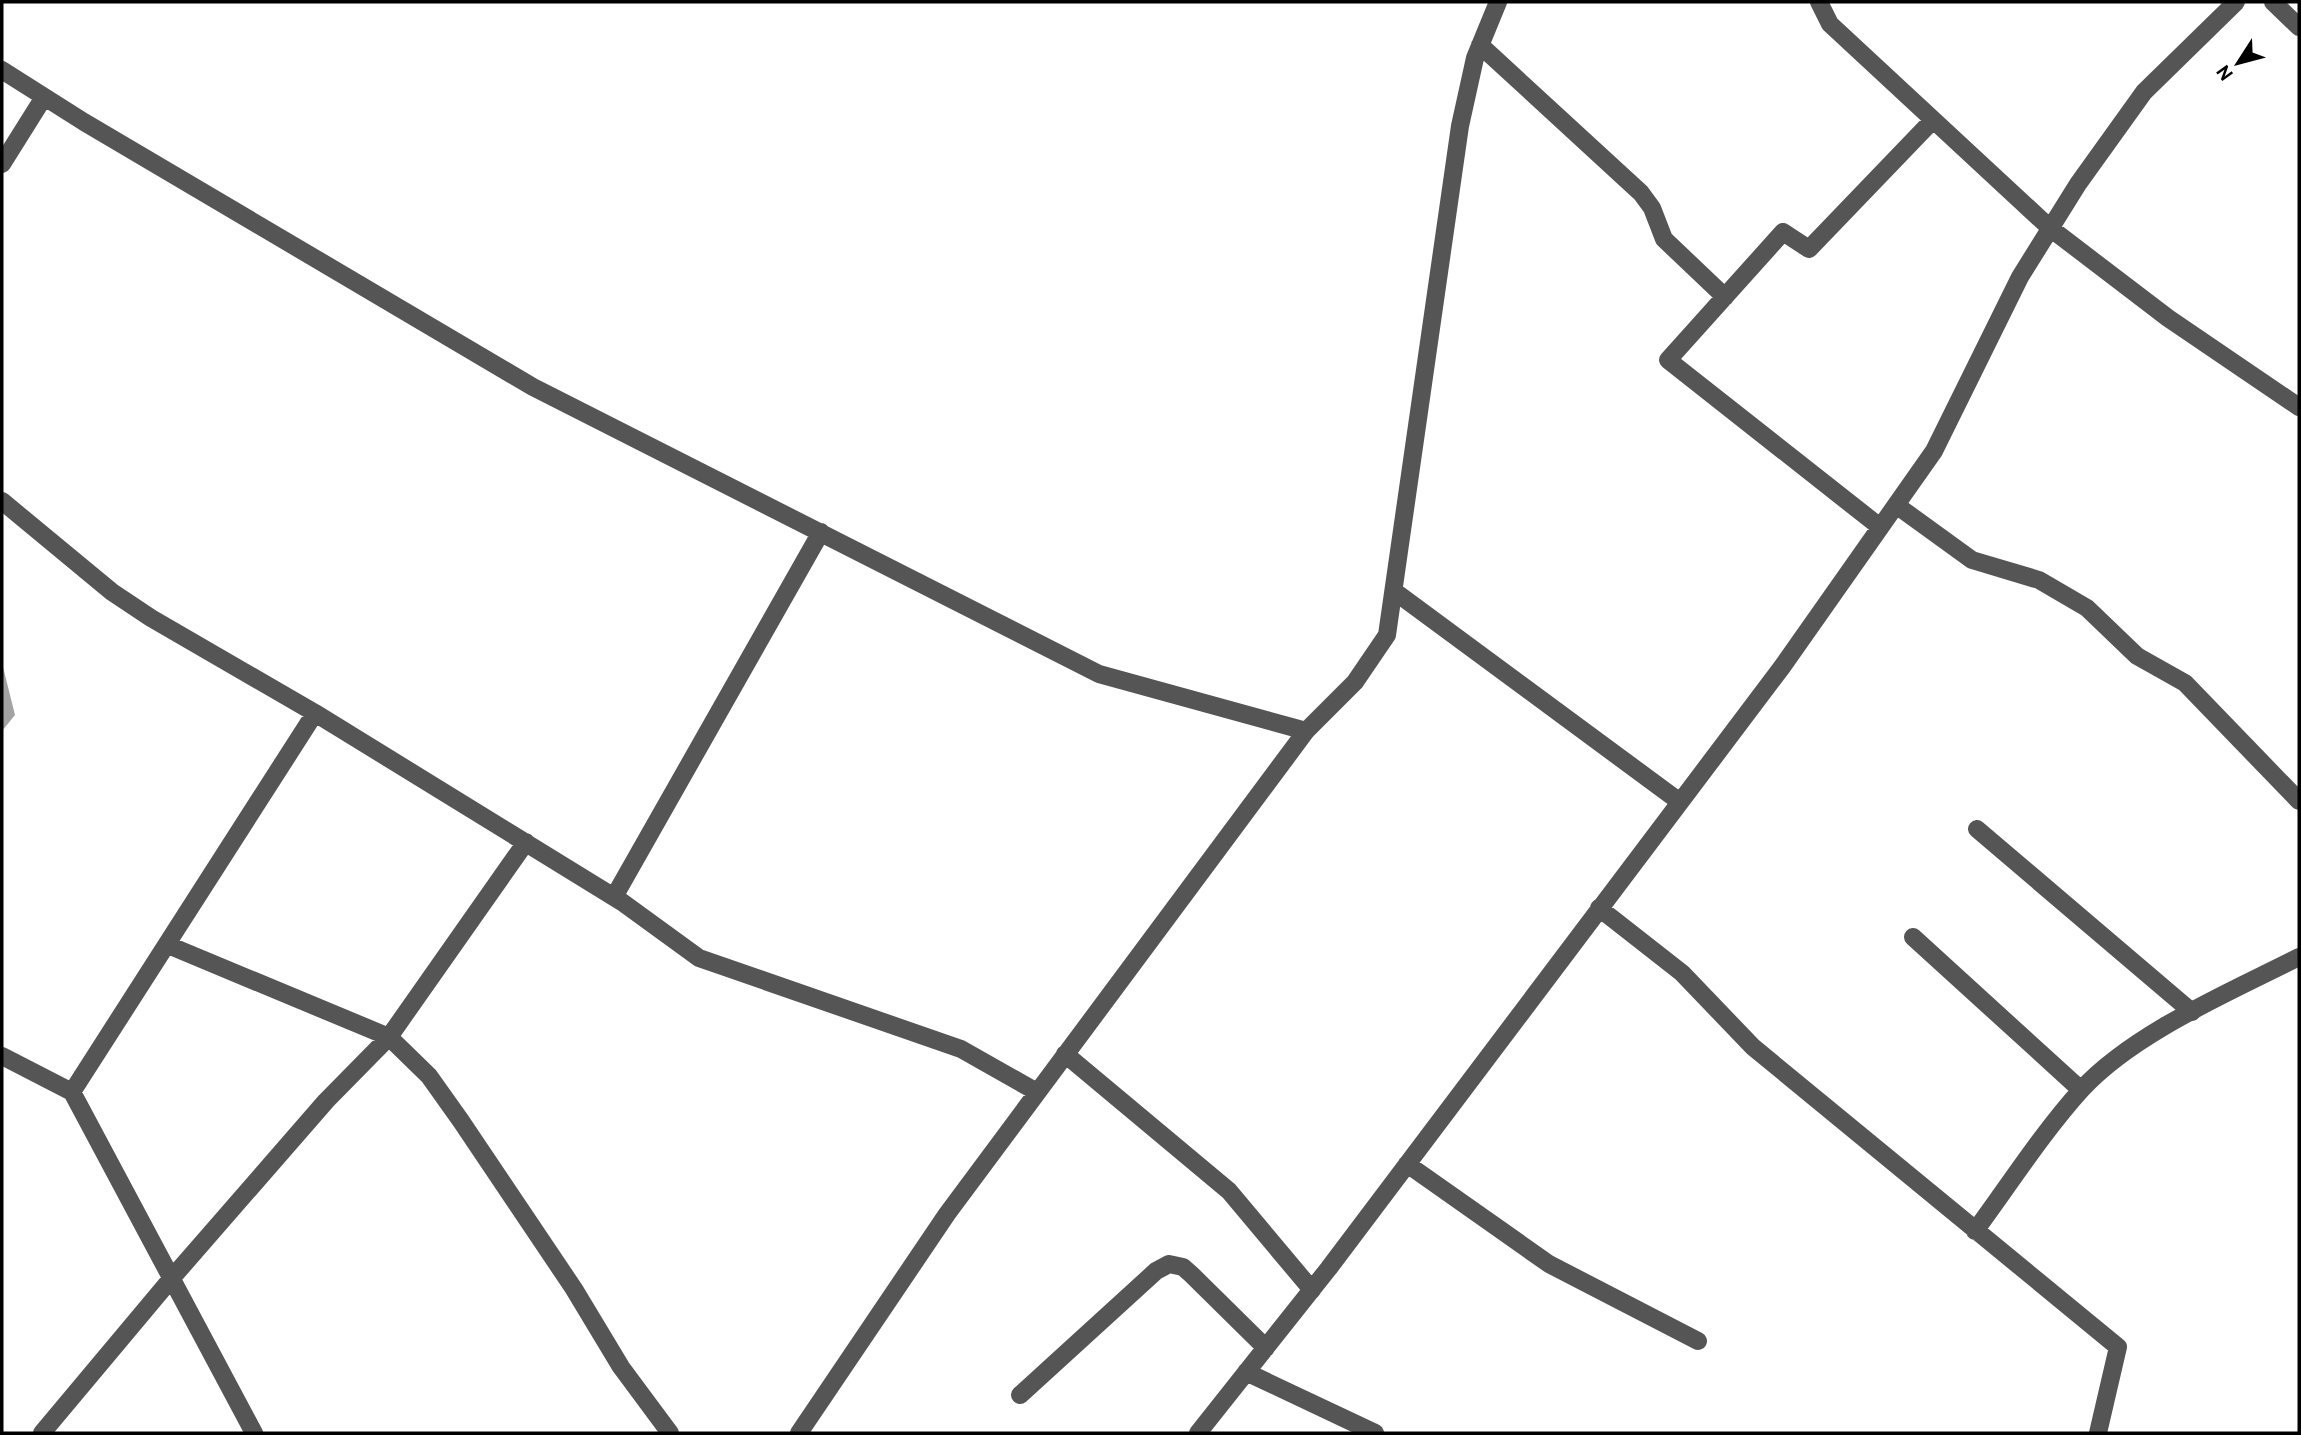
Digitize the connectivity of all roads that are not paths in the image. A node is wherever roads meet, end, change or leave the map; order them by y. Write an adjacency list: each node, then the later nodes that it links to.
1 (1498, 2): 6 (street)
2 (1819, 2): 9 (street)
3 (2236, 2): 11 (street)
4 (2273, 2): 5 (street)
5 (2299, 27)
6 (1480, 45): 12 (street); 18 (street)
7 (2, 70): 8 (street)
8 (44, 97): 10 (street); 17 (street)
9 (1933, 120): 11 (street); 12 (street)
10 (2, 164)
11 (2050, 228): 13 (street); 15 (street)
12 (1725, 297): 16 (street)
13 (2299, 407)
14 (2, 501): 19 (street)
15 (1896, 505): 16 (street); 21 (street)
16 (1880, 527): 22 (street)
17 (821, 532): 20 (street); 25 (street)
18 (1395, 591): 20 (street); 22 (street)
19 (315, 713): 24 (street); 28 (street)
20 (1306, 731): 32 (street)
21 (2299, 801)
22 (1680, 803): 26 (street)
23 (1977, 829): 30 (street)
24 (526, 842): 25 (street); 31 (street)
25 (614, 897): 36 (street)
26 (1599, 908): 37 (street); 38 (street)
27 (1913, 937): 34 (street)
28 (168, 945): 31 (street); 35 (street)
29 (2299, 957): 30 (street)
30 (2192, 1012): 34 (street)
31 (389, 1037): 39 (street); 47 (street)
32 (1065, 1054): 36 (street); 40 (street)
33 (2, 1056): 35 (street)
34 (2081, 1090): 38 (street)
35 (72, 1092): 39 (street)
36 (1037, 1092): 48 (street)
37 (1407, 1164): 40 (street); 41 (street)
38 (1975, 1231): 51 (street)
39 (170, 1279): 45 (street); 46 (street)
40 (1312, 1290): 42 (street)
41 (1698, 1341)
42 (1266, 1348): 43 (street); 44 (street)
43 (1246, 1372): 49 (street); 50 (street)
44 (1020, 1395)
45 (42, 1433)
46 (254, 1433)
47 (670, 1433)
48 (799, 1433)
49 (1198, 1433)
50 (1375, 1433)
51 (2098, 1433)

